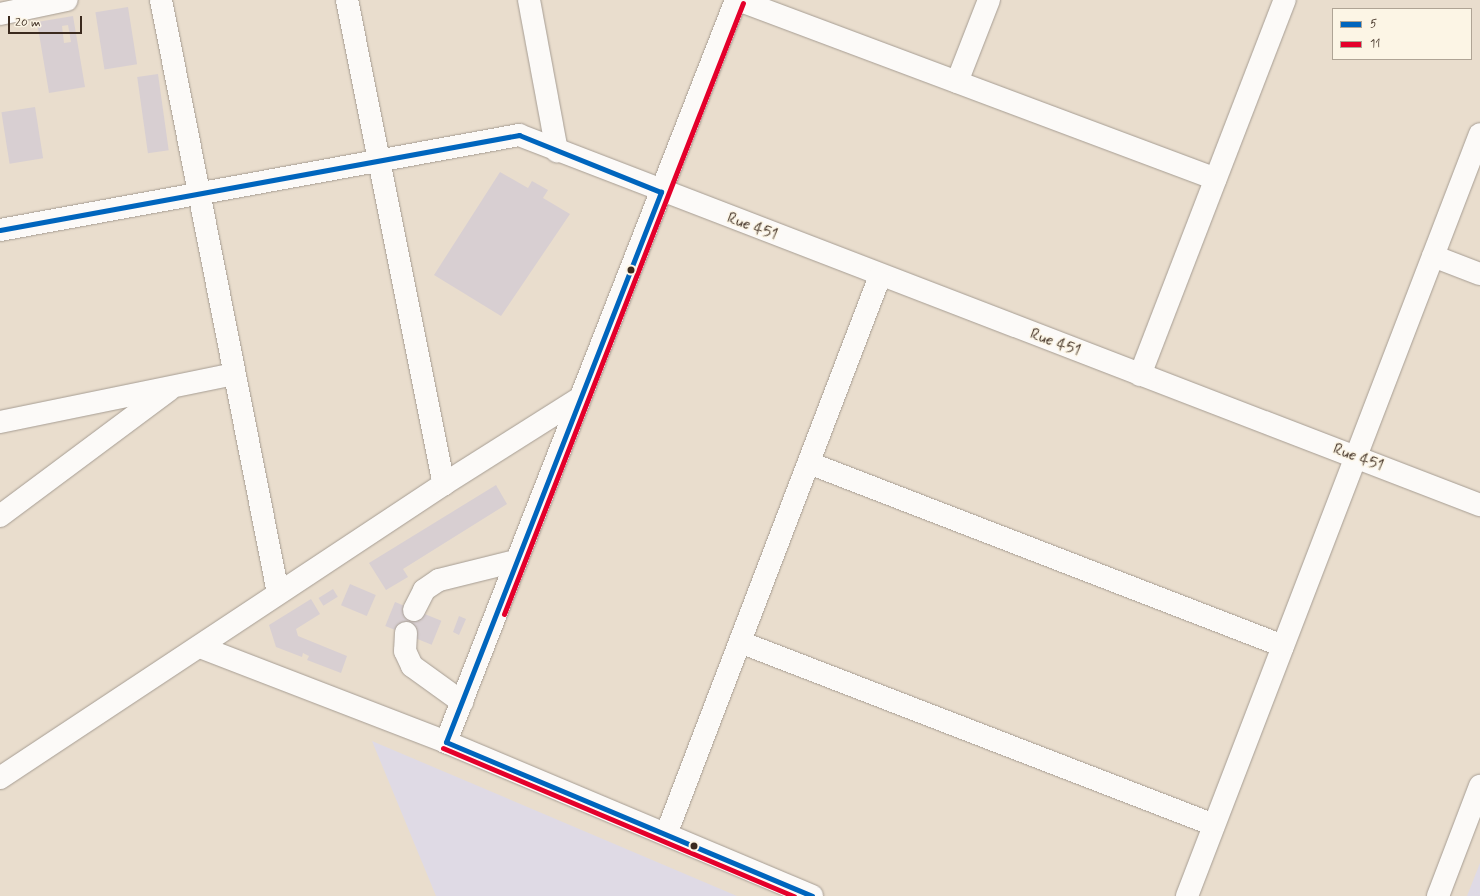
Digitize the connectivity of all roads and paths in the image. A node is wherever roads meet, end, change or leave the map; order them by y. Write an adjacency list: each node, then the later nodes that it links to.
1 (67, 0): 8 (street)
2 (161, 0): 15 (street)
3 (347, 0): 12 (street)
4 (529, 0): 11 (street)
5 (737, 0): 9 (street); 14 (street)
6 (989, 0): 9 (street)
7 (1285, 0): 13 (street)
8 (0, 14)
9 (957, 82): 13 (street)
10 (1480, 134): 17 (street)
11 (558, 150): 12 (street, Rue 451); 14 (street, Rue 451)
12 (379, 161): 15 (street, Rue 451); 27 (street)
13 (1216, 179): 21 (street)
14 (661, 192): 19 (street, Rue 451); 23 (street)
15 (199, 193): 16 (street, Rue 451); 20 (street)
16 (0, 230)
17 (1433, 256): 18 (street); 25 (street)
18 (1480, 274)
19 (880, 276): 21 (street, Rue 451); 26 (street)
20 (234, 374): 22 (street); 31 (street)
21 (1140, 375): 25 (street, Rue 451)
22 (174, 387): 24 (street); 29 (street)
23 (580, 398): 27 (street); 30 (street)
24 (0, 422)
25 (1355, 457): 28 (street, Rue 451); 35 (street)
26 (809, 463): 34 (street); 35 (street)
27 (444, 484): 31 (street)
28 (1480, 505)
29 (0, 516)
30 (516, 561): 32 (street); 37 (street)
31 (278, 593): 36 (street)
32 (414, 610)
33 (406, 633): 37 (street)
34 (740, 642): 41 (street); 42 (street)
35 (1283, 646): 41 (street)
36 (200, 647): 38 (street); 39 (street)
37 (462, 702): 38 (street)
38 (446, 742): 42 (street)
39 (0, 778)
40 (1480, 786): 45 (street)
41 (1214, 825): 44 (street)
42 (667, 832): 43 (street)
43 (812, 896)
44 (1187, 896)
45 (1438, 896)

